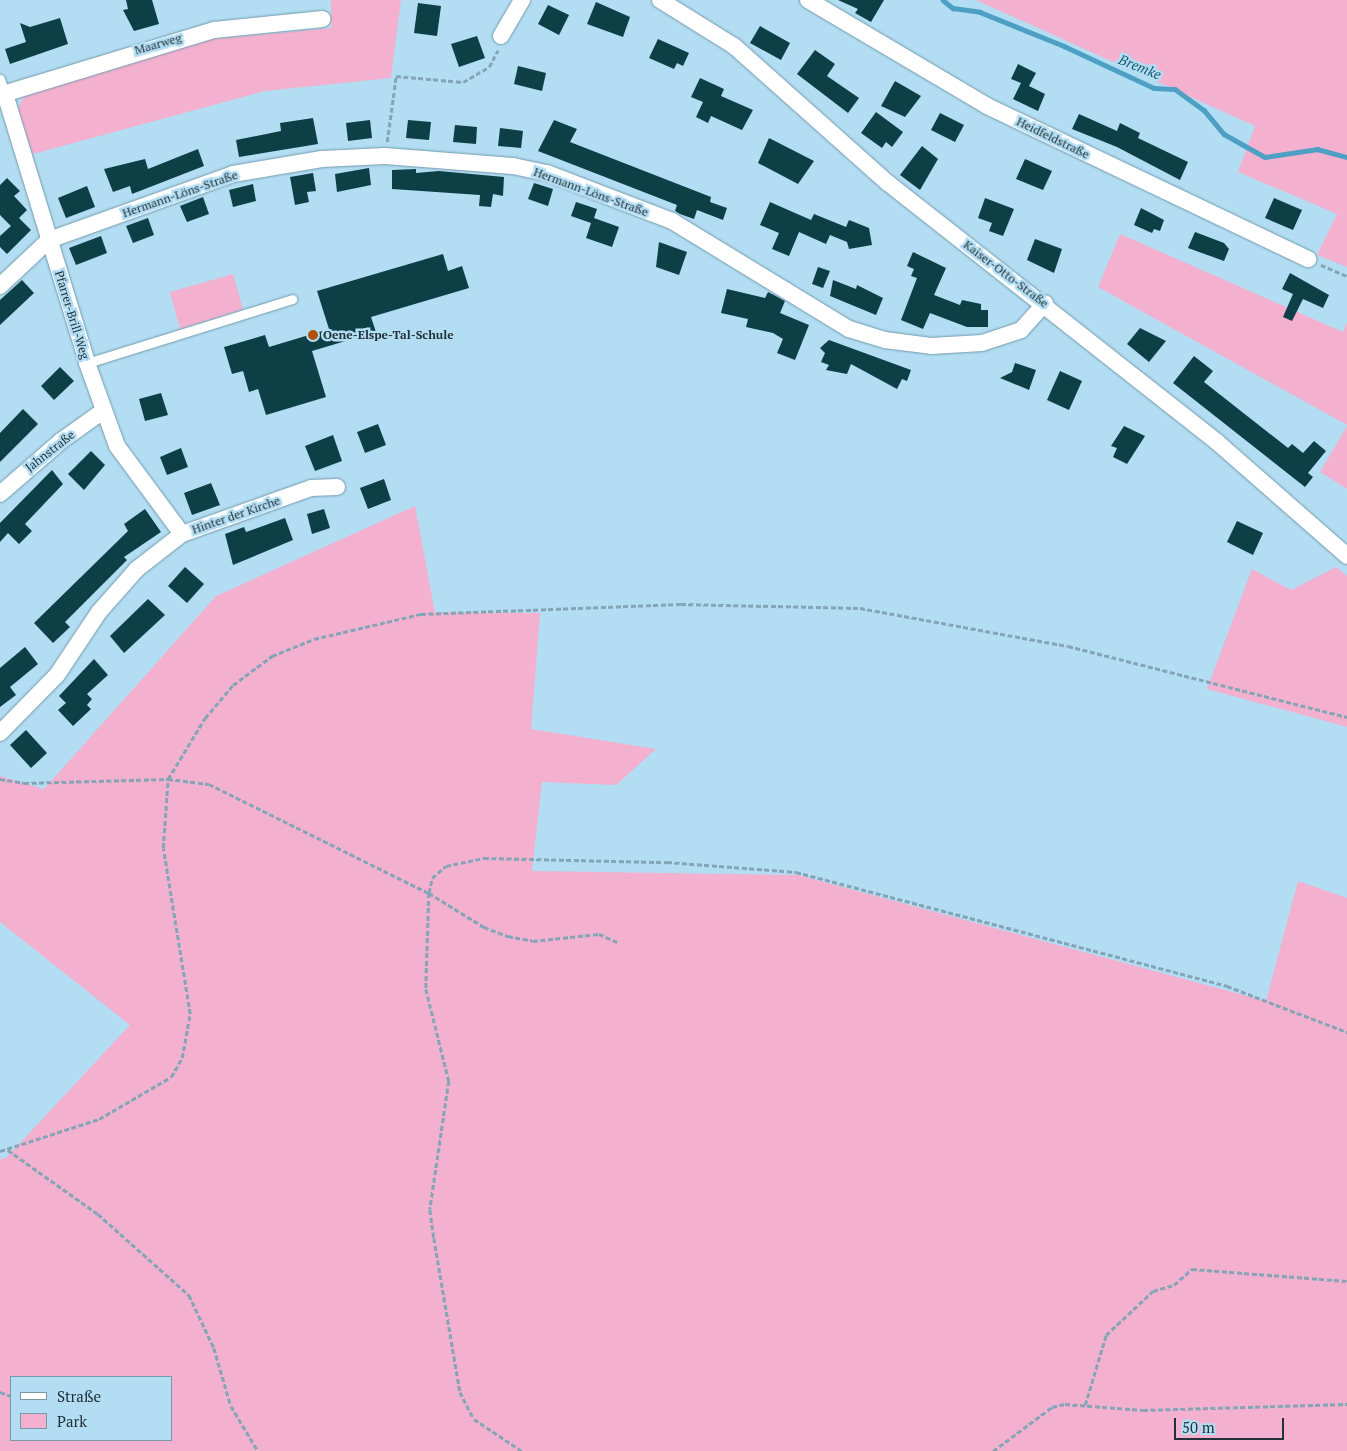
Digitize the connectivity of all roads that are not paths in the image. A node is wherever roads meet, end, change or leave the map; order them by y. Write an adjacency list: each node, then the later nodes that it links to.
1 (522, 0): 5 (street)
2 (660, 0): 12 (street, Kaiser-Otto-Straße)
3 (808, 0): 9 (street, Heidfeldstraße)
4 (322, 19): 7 (street, Maarweg)
5 (501, 36)
6 (0, 79): 7 (lane, Pfarrer-Brill-Weg)
7 (3, 95): 8 (street, Pfarrer-Brill-Weg)
8 (49, 240): 10 (street, Hermann-Löns-Straße); 12 (street, Hermann-Löns-Straße); 13 (street, Pfarrer-Brill-Weg)
9 (1308, 259)
10 (0, 286)
11 (292, 299): 13 (lane)
12 (1045, 303): 18 (street, Kaiser-Otto-Straße)
13 (87, 364): 14 (street, Pfarrer-Brill-Weg)
14 (103, 411): 16 (street, Jahnstraße); 17 (street, Pfarrer-Brill-Weg)
15 (337, 487): 17 (street, Hinter der Kirche)
16 (0, 494)
17 (182, 534): 19 (street, Hinter der Kirche)
18 (1347, 556)
19 (0, 733)

